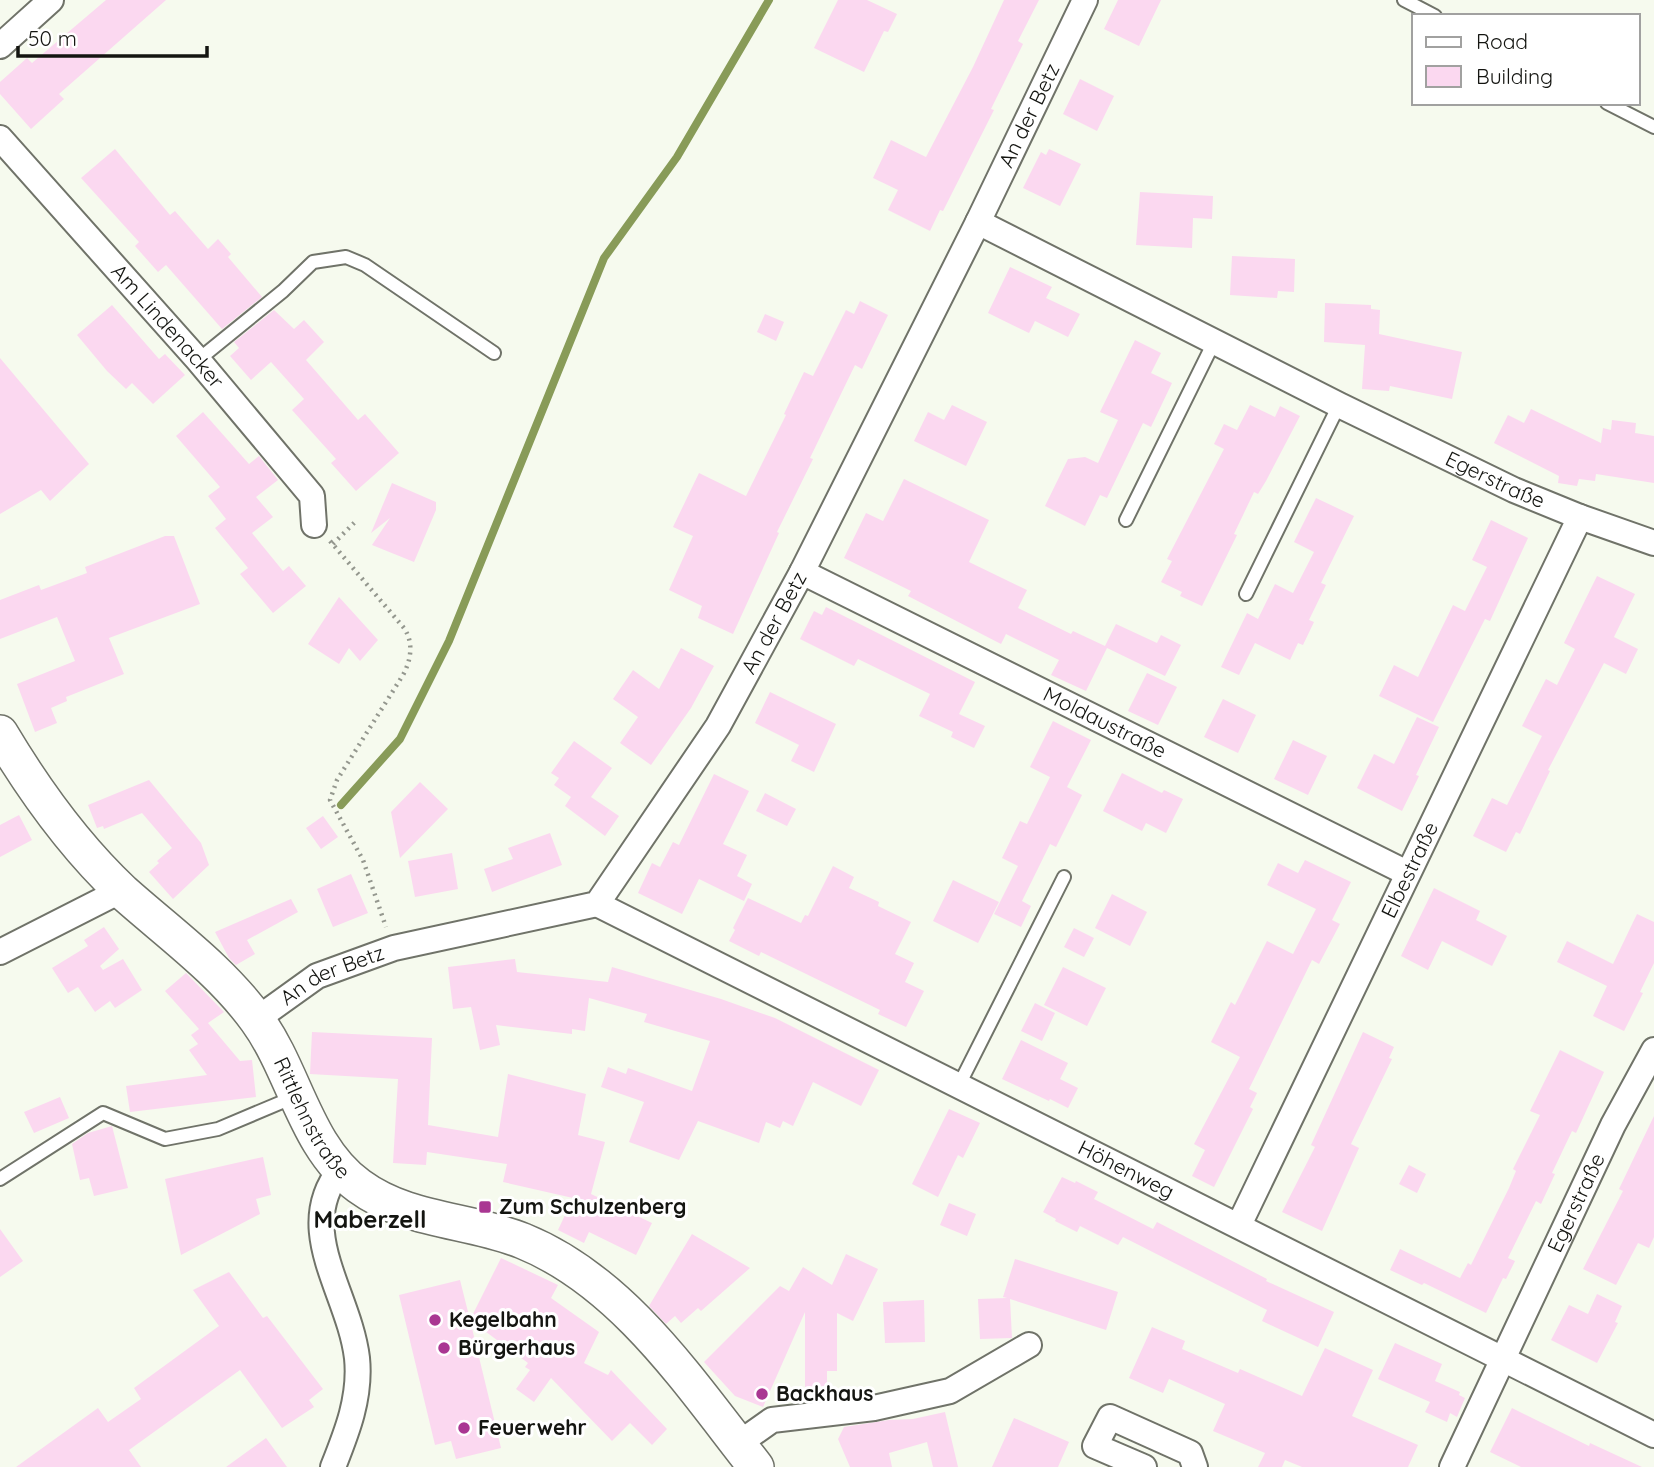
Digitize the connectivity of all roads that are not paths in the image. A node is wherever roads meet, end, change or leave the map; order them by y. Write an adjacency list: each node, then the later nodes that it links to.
1 (51, 0): 5 (street)
2 (1085, 0): 9 (street, An der Betz)
3 (1404, 0): 4 (lane)
4 (1431, 14)
5 (0, 46)
6 (1611, 105): 7 (lane)
7 (1654, 127)
8 (0, 138): 12 (street, Am Lindenacker)
9 (978, 222): 10 (street, Egerstraße); 18 (street, An der Betz)
10 (1214, 342): 13 (street, Egerstraße); 15 (lane)
11 (494, 353): 12 (lane)
12 (198, 360): 16 (street, Am Lindenacker)
13 (1339, 405): 14 (street, Egerstraße); 19 (lane)
14 (1580, 517): 17 (street, Egerstraße); 21 (street, Elbestraße)
15 (1126, 520)
16 (314, 525)
17 (1654, 543)
18 (802, 572): 21 (street, Moldaustraße); 24 (street, An der Betz)
19 (1246, 594)
20 (0, 733): 23 (street, Rittlehnstraße)
21 (1407, 873): 32 (street, Elbestraße)
22 (1064, 877): 28 (lane)
23 (122, 890): 25 (street); 26 (street, Rittlehnstraße)
24 (597, 904): 26 (street, An der Betz); 28 (street, Höhenweg)
25 (0, 952)
26 (257, 1019): 29 (street, Rittlehnstraße)
27 (1654, 1050): 34 (street, Egerstraße)
28 (958, 1087): 32 (street, Höhenweg)
29 (297, 1096): 30 (street, Rittlehnstraße); 31 (lane)
30 (340, 1170): 36 (street, Rittlehnstraße); 37 (street)
31 (0, 1179)
32 (1239, 1224): 34 (street, Höhenweg)
33 (1030, 1345): 36 (street)
34 (1502, 1359): 35 (street, Höhenweg); 40 (street, Egerstraße)
35 (1654, 1435)
36 (747, 1456)
37 (333, 1467)
38 (1144, 1467): 39 (street)
39 (1195, 1467)
40 (1452, 1467)

